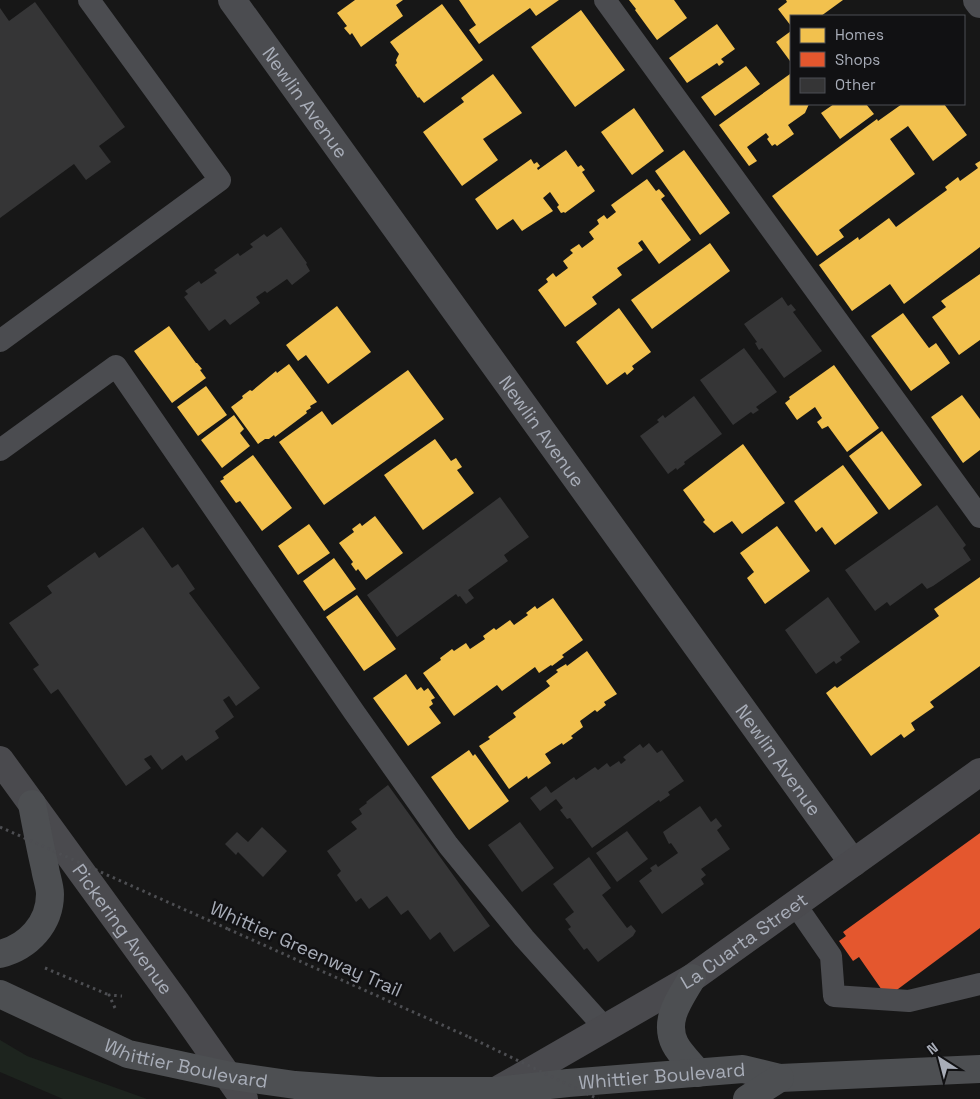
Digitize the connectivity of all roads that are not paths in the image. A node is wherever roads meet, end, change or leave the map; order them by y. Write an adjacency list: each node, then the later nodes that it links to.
1 (89, 0): 6 (lane)
2 (232, 0): 12 (street, Newlin Avenue)
3 (605, 0): 8 (lane)
4 (977, 0): 5 (street)
5 (980, 4)
6 (0, 341)
7 (0, 450): 18 (lane)
8 (980, 518)
9 (0, 760): 11 (street, Pickering Avenue)
10 (980, 772): 12 (street, La Cuarta Street)
11 (32, 804): 14 (main road); 21 (street, Pickering Avenue)
12 (853, 863): 13 (street, La Cuarta Street)
13 (795, 904): 15 (street, La Cuarta Street); 16 (lane)
14 (0, 954)
15 (692, 978): 18 (street, La Cuarta Street); 20 (main road)
16 (980, 984)
17 (0, 994): 21 (main road, Whittier Boulevard)
18 (605, 1028): 23 (street, La Cuarta Street)
19 (980, 1069): 22 (main road, Whittier Boulevard)
20 (698, 1072): 22 (main road, Whittier Boulevard); 23 (main road, Whittier Boulevard)
21 (226, 1074): 23 (main road, Whittier Boulevard); 24 (street, Pickering Avenue)
22 (780, 1078): 25 (main road)
23 (496, 1091)
24 (244, 1099)
25 (747, 1099)

